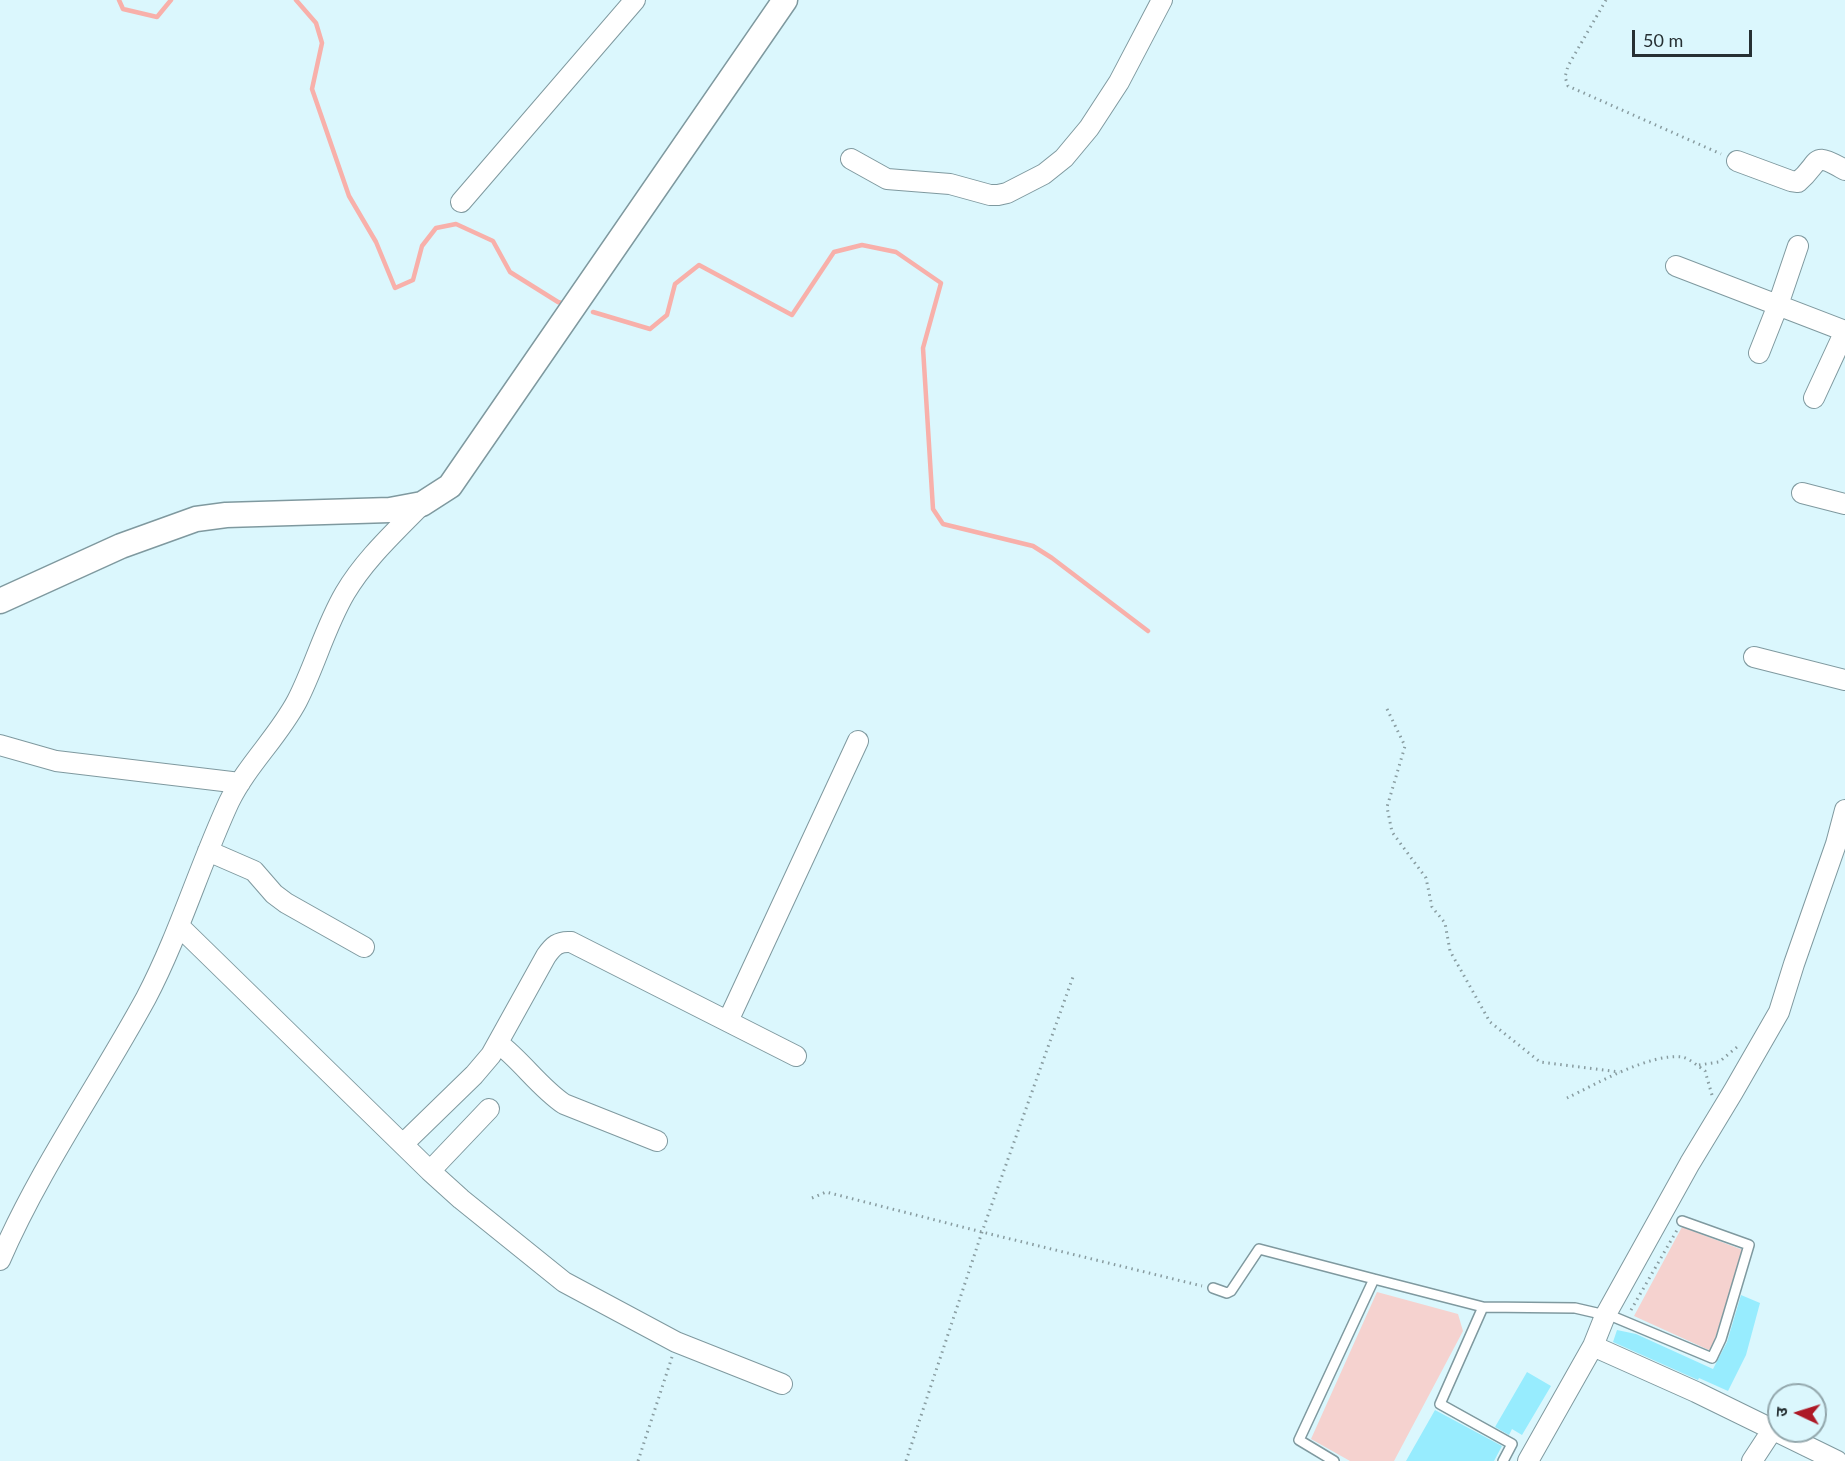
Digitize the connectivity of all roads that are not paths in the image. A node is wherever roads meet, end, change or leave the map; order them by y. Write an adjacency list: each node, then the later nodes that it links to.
1 (635, 0): 7 (street)
2 (785, 0): 15 (street)
3 (1162, 0): 4 (street)
4 (851, 159)
5 (1737, 161): 6 (street)
6 (1845, 170)
7 (461, 202)
8 (1798, 246): 10 (street)
9 (1676, 266): 10 (street)
10 (1778, 305): 11 (street); 12 (street)
11 (1845, 331): 13 (street)
12 (1759, 353)
13 (1814, 398)
14 (1802, 493): 16 (street)
15 (422, 504): 17 (street); 22 (street)
16 (1845, 504)
17 (0, 601)
18 (1754, 657): 19 (street)
19 (1845, 680)
20 (858, 741): 27 (street)
21 (0, 745): 22 (street)
22 (240, 783): 24 (street)
23 (1845, 810): 39 (street)
24 (208, 851): 25 (street); 26 (street)
25 (180, 927): 32 (street); 35 (street)
26 (364, 947)
27 (728, 1022): 28 (street); 29 (street)
28 (498, 1043): 31 (street); 32 (street)
29 (796, 1056)
30 (489, 1109): 33 (street)
31 (657, 1141)
32 (403, 1144): 33 (street)
33 (430, 1171): 41 (street)
34 (1682, 1221): 39 (lane)
35 (0, 1260)
36 (1374, 1280): 37 (lane); 38 (lane); 45 (lane)
37 (1213, 1288)
38 (1483, 1307): 39 (lane); 46 (lane)
39 (1605, 1316): 40 (street)
40 (1593, 1346): 42 (street); 47 (street)
41 (782, 1383)
42 (1767, 1426)
43 (1767, 1438): 48 (street)
44 (1801, 1443): 49 (street)
45 (1334, 1461)
46 (1503, 1461)
47 (1528, 1461)
48 (1752, 1461)
49 (1837, 1461)

